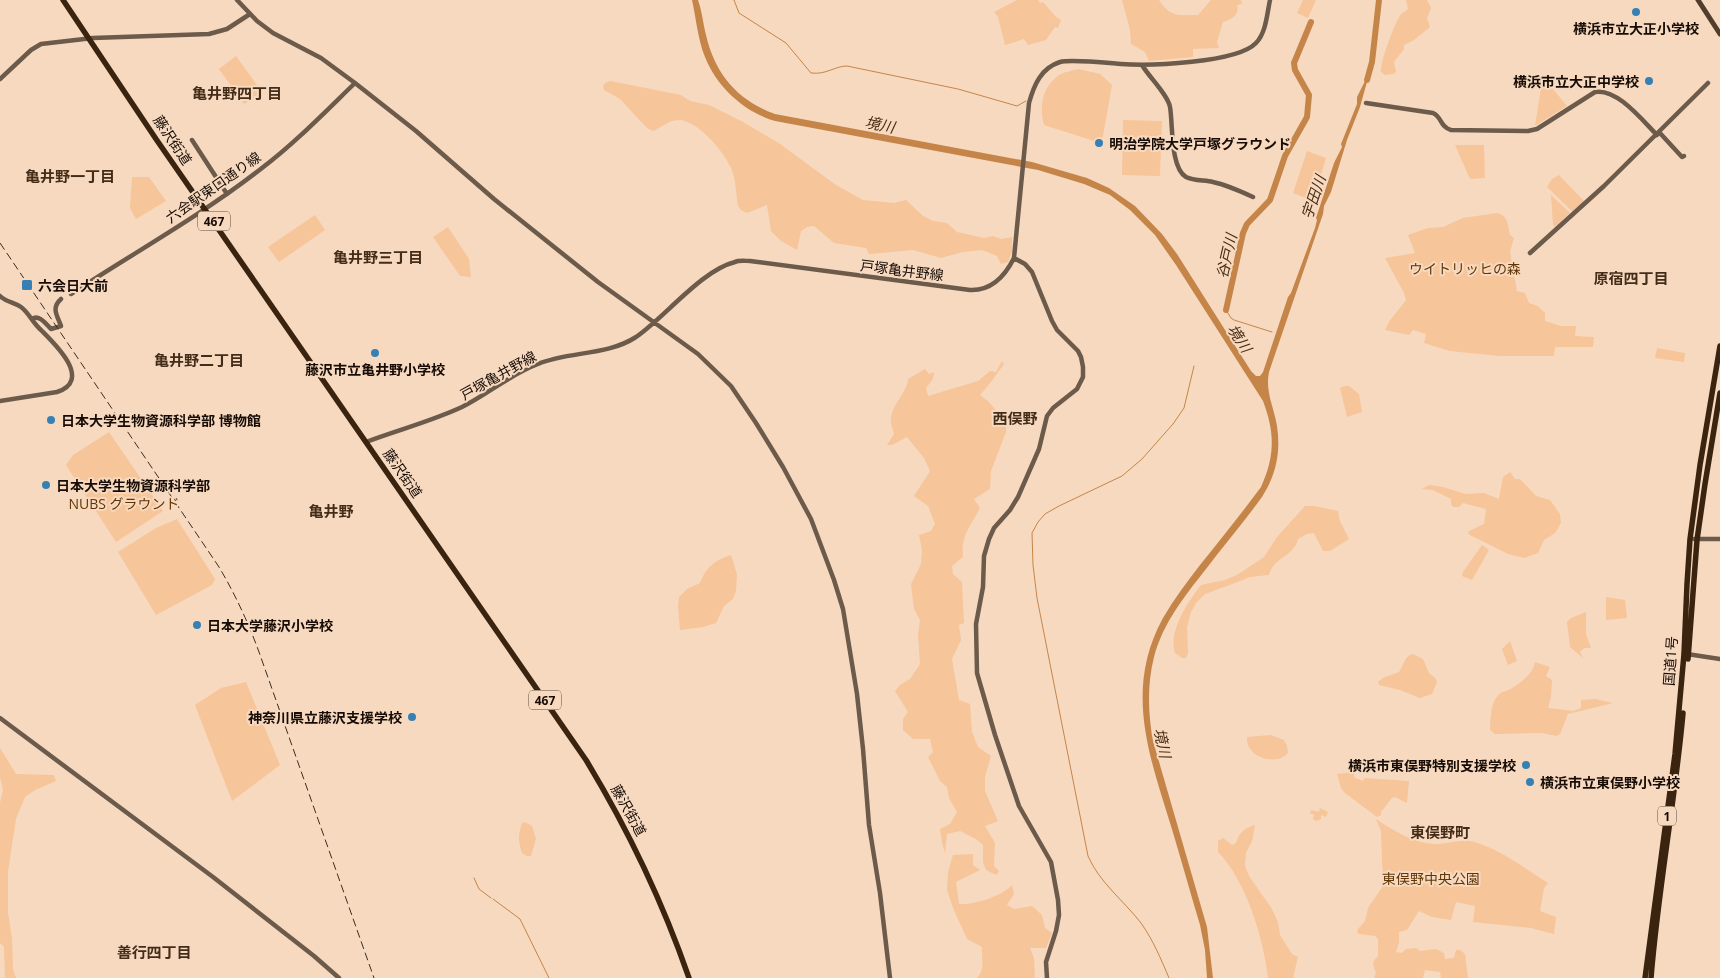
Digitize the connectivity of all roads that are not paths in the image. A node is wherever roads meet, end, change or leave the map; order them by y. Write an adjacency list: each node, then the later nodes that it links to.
1 (63, 0): 7 (highway, 藤沢街道 / 467)
2 (237, 0): 5 (street)
3 (1270, 0): 8 (street, 戸塚亀井野線)
4 (1698, 0): 6 (main road)
5 (250, 14): 7 (street); 10 (street)
6 (1720, 34)
7 (89, 39): 9 (street); 18 (highway, 藤沢街道 / 467)
8 (1142, 65): 17 (street); 20 (street, 戸塚亀井野線)
9 (0, 79)
10 (355, 83): 16 (street, 六会駅東口通り線); 25 (street)
11 (1708, 83): 13 (street)
12 (1366, 103): 13 (street)
13 (1658, 134): 15 (street); 19 (street)
14 (192, 140): 16 (street)
15 (1684, 156)
16 (227, 194): 18 (street, 六会駅東口通り線)
17 (1253, 197)
18 (205, 208): 21 (street, 六会駅東口通り線); 29 (highway, 藤沢街道 / 467)
19 (1530, 253)
20 (1014, 258): 25 (street, 戸塚亀井野線); 39 (street)
21 (71, 294)
22 (0, 296): 24 (street)
23 (60, 299): 24 (street)
24 (32, 319): 28 (street)
25 (654, 323): 29 (street, 戸塚亀井野線); 38 (street)
26 (1720, 346): 30 (highway, 国道1号 / 1)
27 (1720, 393): 32 (highway, 国道1号 / 1)
28 (0, 401)
29 (366, 442): 37 (highway, 藤沢街道 / 467)
30 (1690, 539): 32 (street); 33 (highway, 国道1号 / 1)
31 (1720, 539): 32 (street)
32 (1697, 540): 33 (highway, 国道1号 / 1)
33 (1686, 654): 34 (street); 40 (highway, 国道1号 / 1); 41 (highway, 国道1号 / 1)
34 (1720, 659)
35 (0, 718): 36 (street)
36 (340, 978)
37 (689, 978)
38 (890, 978)
39 (1047, 978)
40 (1644, 978)
41 (1650, 978)

